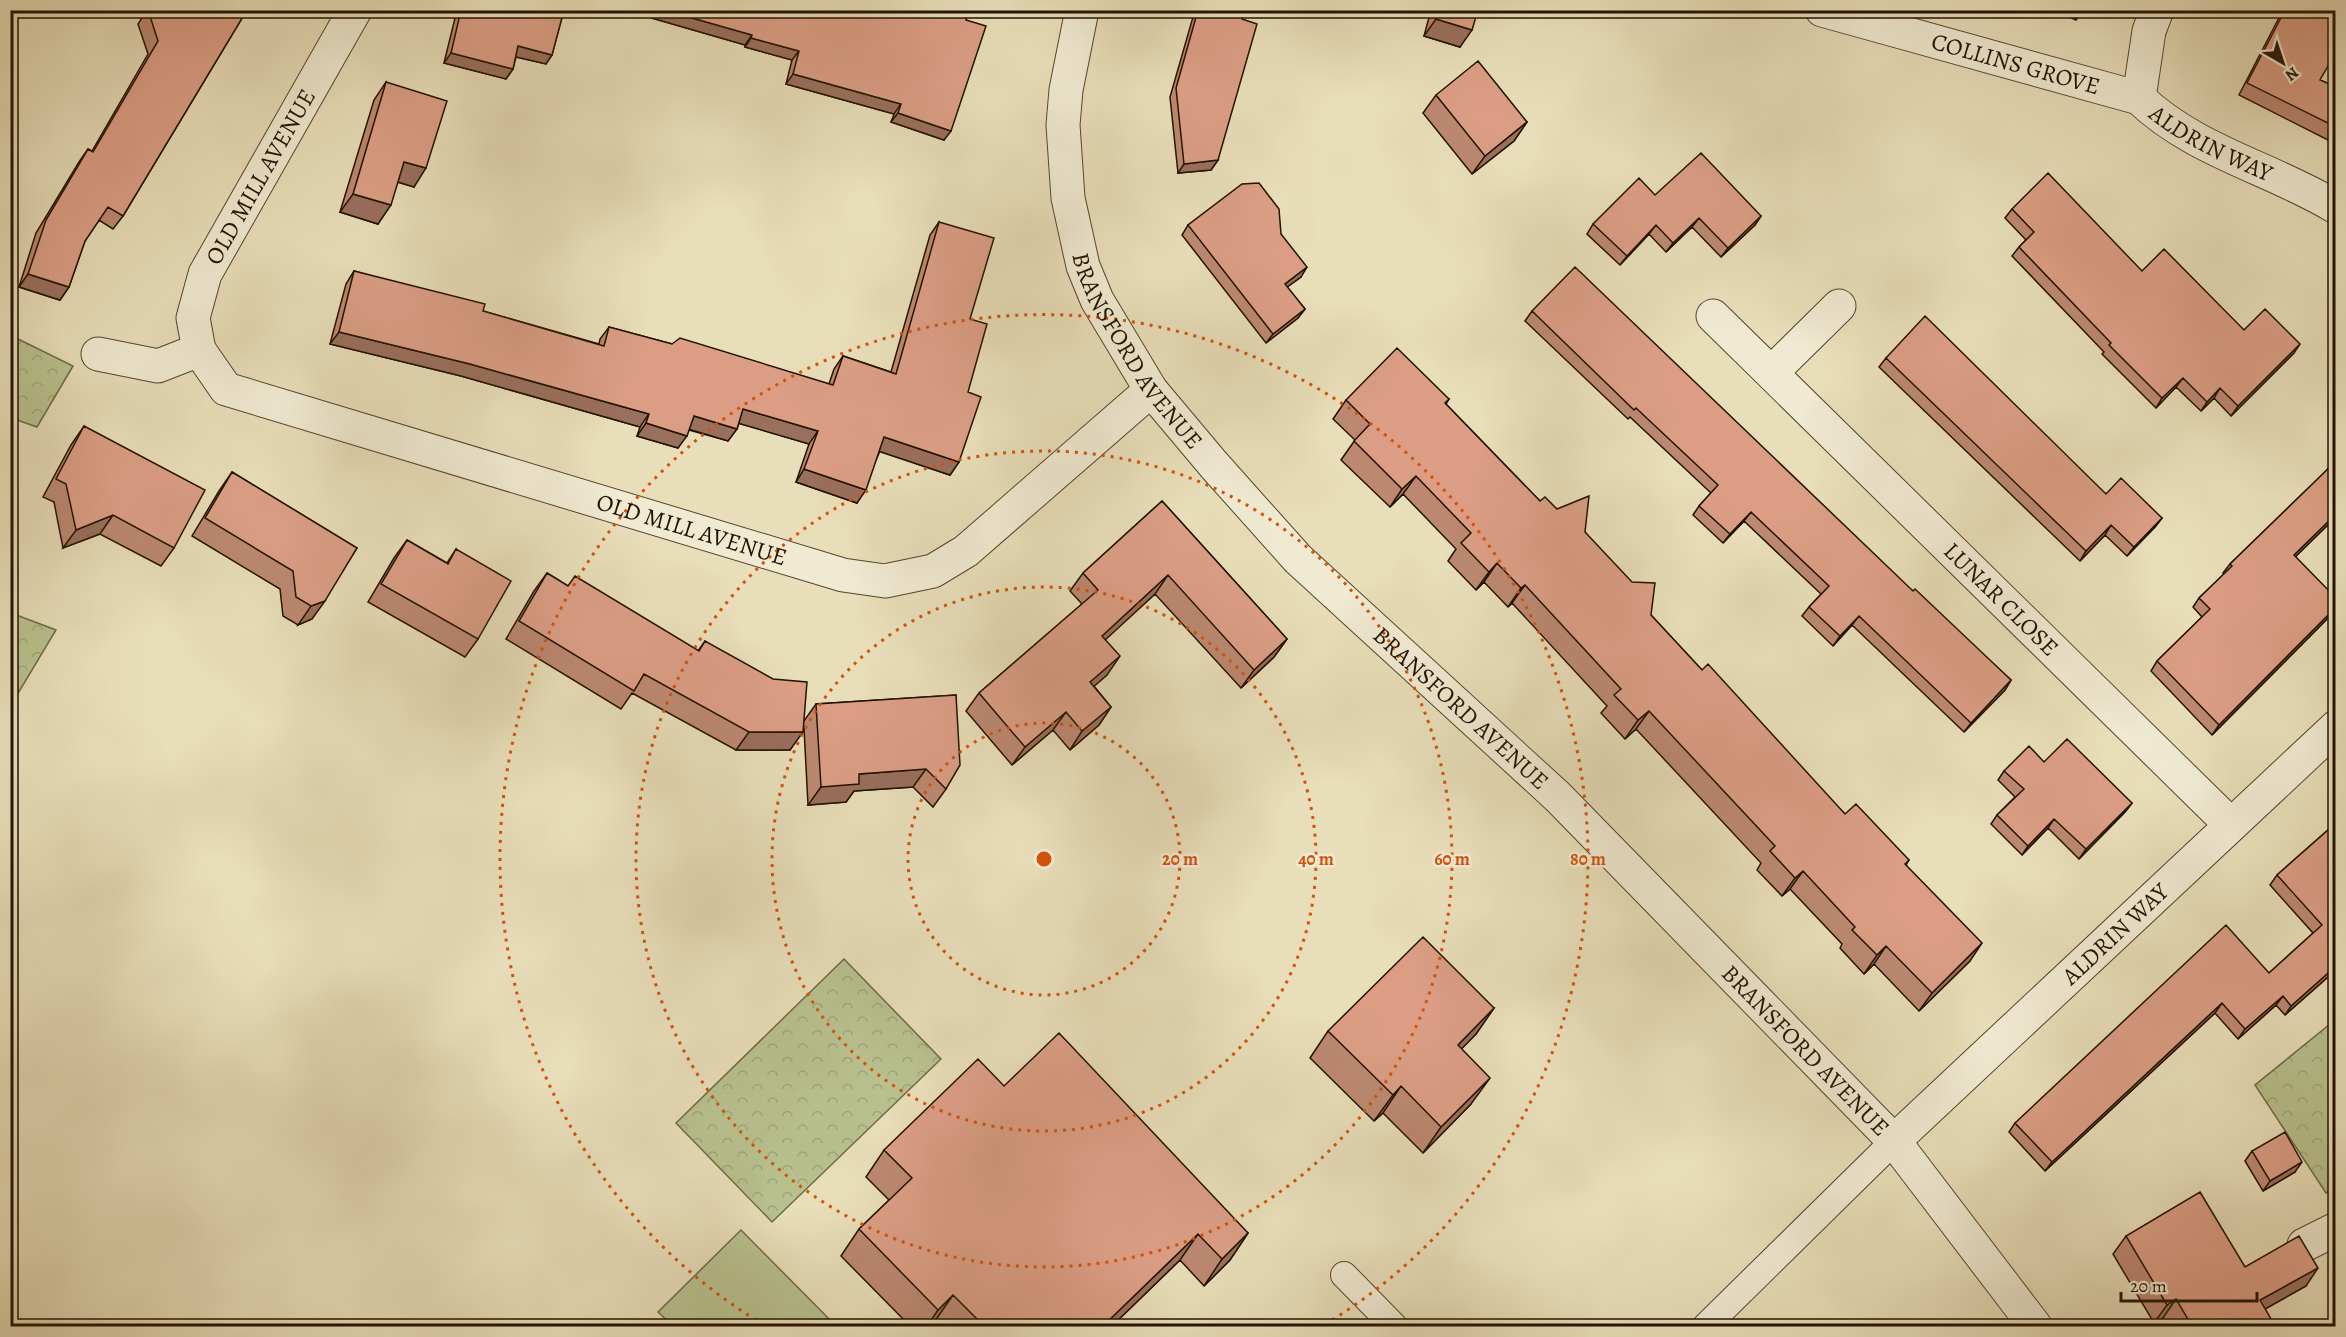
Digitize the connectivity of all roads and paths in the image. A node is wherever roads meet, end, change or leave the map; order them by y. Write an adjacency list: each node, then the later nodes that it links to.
1 (355, 10): 9 (street, OLD MILL AVENUE)
2 (1082, 10): 12 (street, BRANSFORD AVENUE)
3 (1822, 10): 5 (street, COLLINS GROVE)
4 (2157, 10): 5 (street, ALDRIN WAY)
5 (2139, 98): 6 (street, ALDRIN WAY)
6 (2336, 207)
7 (1839, 306): 11 (street)
8 (1713, 316): 11 (street, LUNAR CLOSE)
9 (199, 350): 10 (street); 12 (street, OLD MILL AVENUE)
10 (98, 354)
11 (1772, 372): 14 (street, LUNAR CLOSE)
12 (1151, 390): 15 (street, BRANSFORD AVENUE)
13 (2336, 727): 14 (street, ALDRIN WAY)
14 (2230, 824): 15 (street, ALDRIN WAY)
15 (1894, 1141): 20 (lane); 21 (street, BRANSFORD AVENUE)
16 (2336, 1228): 17 (street)
17 (2304, 1245)
18 (1344, 1275): 19 (lane)
19 (1394, 1326)
20 (1706, 1326)
21 (2035, 1326)

